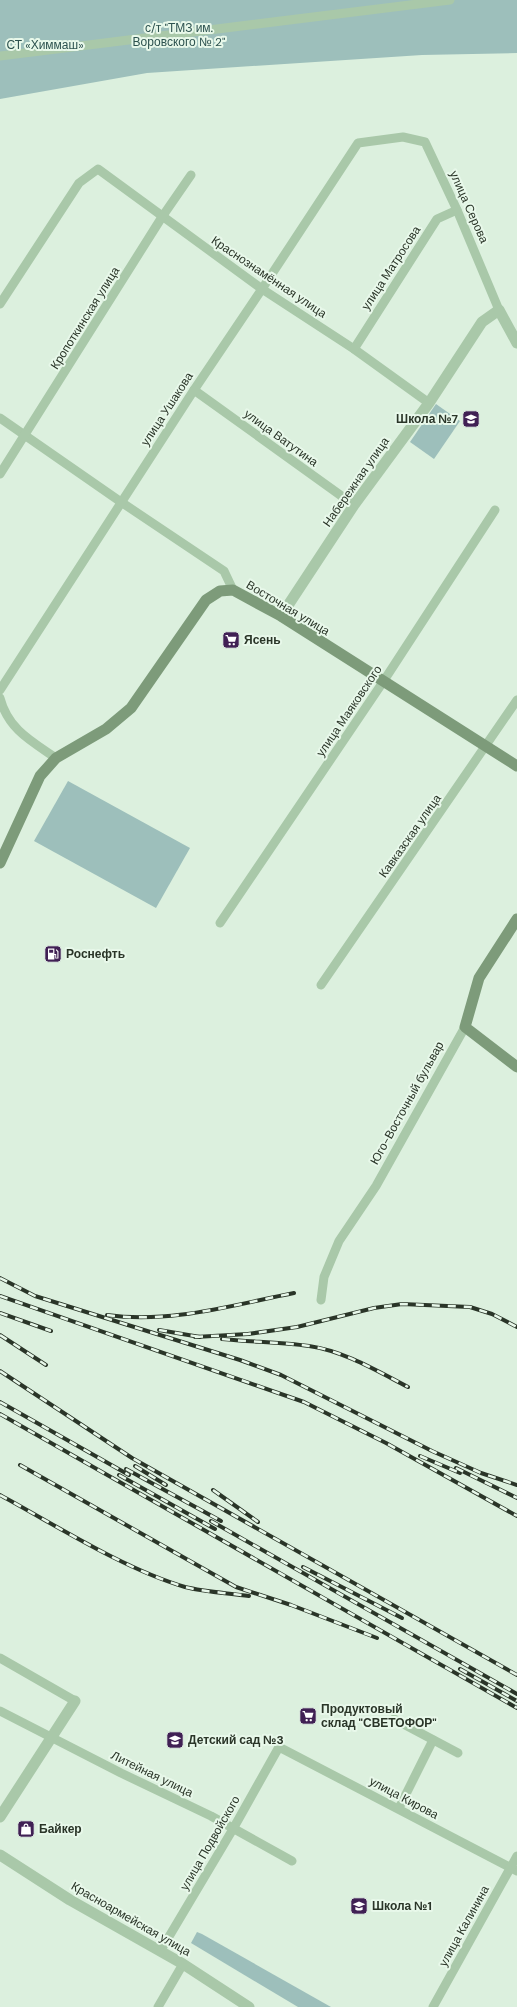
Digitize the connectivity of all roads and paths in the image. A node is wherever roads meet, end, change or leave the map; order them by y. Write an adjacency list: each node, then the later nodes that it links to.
1 (450, 0): 2 (street)
2 (0, 56)
3 (358, 143): 5 (street, улица Серова); 7 (street, улица Ушакова)
4 (191, 175): 6 (street, Кропоткинская улица)
5 (457, 210): 9 (street, улица Серова); 11 (street, улица Матросова)
6 (162, 217): 7 (street, Краснознамённая улица); 8 (street, Краснознамённая улица); 15 (street, Кропоткинская улица)
7 (262, 289): 11 (street, Краснознамённая улица); 12 (street, улица Ушакова)
8 (0, 304)
9 (499, 310): 10 (street, улица Серова); 13 (street, Набережная улица)
10 (517, 342)
11 (354, 349): 13 (street, Краснознамённая улица)
12 (194, 390): 17 (street, улица Ушакова); 18 (street, улица Ватутина)
13 (429, 403): 18 (street, Набережная улица)
14 (0, 418): 15 (street, Восточная улица)
15 (25, 436): 16 (street, Кропоткинская улица); 17 (street, Восточная улица)
16 (0, 474)
17 (121, 502): 20 (street, Восточная улица); 23 (street, улица Ушакова)
18 (354, 505): 21 (street, Набережная улица)
19 (495, 510): 22 (street, улица Маяковского)
20 (233, 590): 21 (main road, Восточная улица); 27 (main road)
21 (281, 616): 22 (main road, Восточная улица)
22 (383, 682): 26 (main road, Восточная улица); 31 (street, улица Маяковского)
23 (0, 690)
24 (0, 698): 27 (street)
25 (517, 700): 26 (street, Кавказская улица)
26 (487, 746): 28 (main road, Восточная улица); 32 (street, Кавказская улица)
27 (56, 758): 29 (main road)
28 (517, 766)
29 (0, 863)
30 (517, 919): 33 (main road, Юго-Восточный бульвар)
31 (220, 923)
32 (321, 985)
33 (465, 1027): 34 (main road); 35 (street, Юго-Восточный бульвар)
34 (517, 1067)
35 (321, 1300)
36 (0, 1658): 37 (street)
37 (75, 1701): 40 (street)
38 (0, 1710): 40 (street, Литейная улица)
39 (394, 1719): 41 (street)
40 (52, 1736): 45 (street); 46 (street, Литейная улица)
41 (433, 1740): 43 (street); 44 (street)
42 (279, 1747): 44 (street, улица Кирова); 46 (street, улица Подвойского)
43 (458, 1753)
44 (399, 1808): 50 (street, улица Кирова)
45 (0, 1817)
46 (233, 1829): 49 (street, Литейная улица); 51 (street, улица Подвойского)
47 (0, 1855): 51 (street, Красноармейская улица)
48 (517, 1856): 50 (street, улица Калинина)
49 (292, 1862)
50 (514, 1869): 55 (street, улица Калинина)
51 (161, 1950): 52 (street, Красноармейская улица)
52 (183, 1964): 53 (street); 54 (street, Красноармейская улица)
53 (158, 2007)
54 (249, 2007)
55 (433, 2007)

